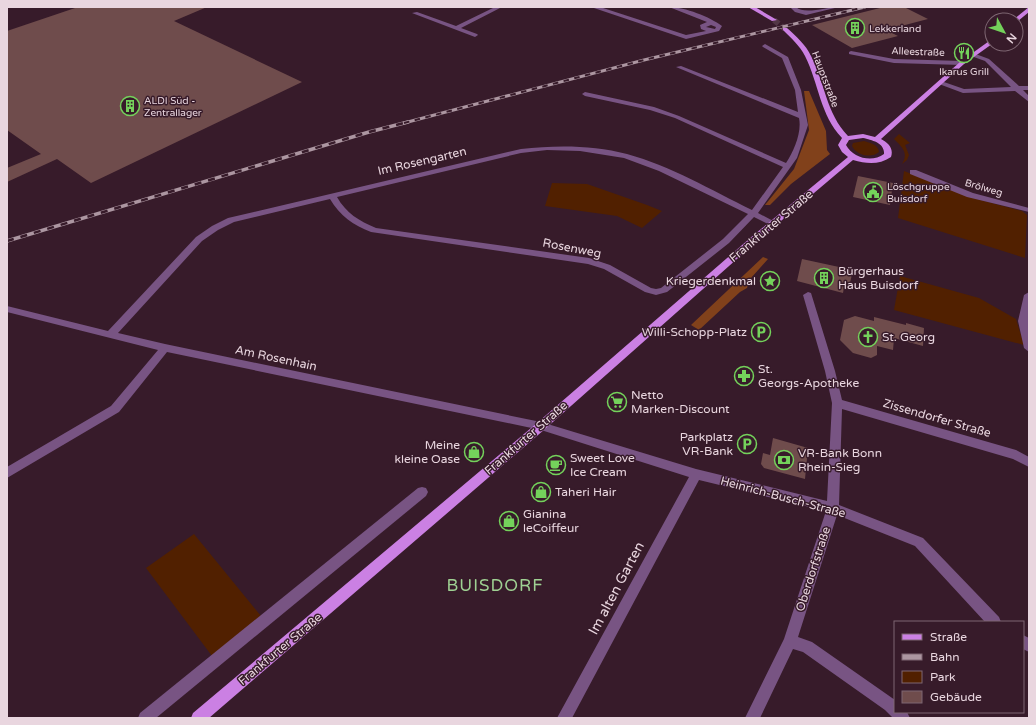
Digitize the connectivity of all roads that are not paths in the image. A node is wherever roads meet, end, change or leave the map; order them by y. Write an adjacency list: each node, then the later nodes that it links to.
1 (499, 7): 10 (street)
2 (594, 7): 12 (street)
3 (672, 7): 9 (street)
4 (751, 7): 8 (main road)
5 (836, 7): 6 (street)
6 (795, 9)
7 (415, 13): 10 (street)
8 (774, 20)
9 (711, 23): 12 (street); 12 (street)
10 (456, 28): 13 (street)
11 (785, 29): 26 (main road, Hauptstraße)
12 (711, 30)
13 (475, 35)
14 (765, 46): 25 (street, Rosenweg)
15 (984, 47): 17 (main road)
16 (851, 53): 18 (street, Alleestraße)
17 (973, 55): 18 (main road); 21 (street)
18 (962, 63): 20 (main road)
19 (679, 68): 25 (street)
20 (941, 83): 21 (street); 27 (main road)
21 (1016, 88): 22 (street); 24 (street)
22 (1029, 88)
23 (585, 94): 29 (street)
24 (1029, 100)
25 (801, 116): 29 (street, Rosenweg)
26 (846, 138): 27 (main road); 28 (main road)
27 (876, 140): 28 (main road)
28 (853, 156): 34 (main road, Frankfurter Straße)
29 (787, 166): 33 (street, Rosenweg)
30 (913, 172): 32 (street, Brölweg)
31 (332, 195): 33 (street, Im Rosengarten); 33 (street, Rosenweg); 39 (street, Im Rosengarten)
32 (1029, 210)
33 (753, 213): 34 (street, Im Rosengarten)
34 (774, 223): 43 (main road, Frankfurter Straße)
35 (808, 295): 42 (street, Oberdorfstraße)
36 (1029, 295): 38 (street)
37 (7, 309): 39 (street, Am Rosenhain)
38 (1026, 321): 41 (street)
39 (111, 334): 40 (street, Am Rosenhain)
40 (165, 348): 43 (street, Am Rosenhain); 45 (street)
41 (1029, 348)
42 (837, 403): 44 (street, Zissendorfer Straße); 48 (street, Oberdorfstraße)
43 (540, 426): 46 (street, Heinrich-Busch-Straße); 53 (main road, Frankfurter Straße)
44 (1029, 462)
45 (7, 473)
46 (696, 474): 48 (street, Heinrich-Busch-Straße); 54 (street, Im alten Garten)
47 (422, 492): 52 (street)
48 (833, 508): 49 (street, Heinrich-Busch-Straße); 50 (street, Oberdorfstraße)
49 (993, 621)
50 (790, 641): 51 (street); 55 (street, Oberdorfstraße)
51 (894, 709)
52 (145, 718)
53 (198, 718)
54 (564, 718)
55 (752, 718)

